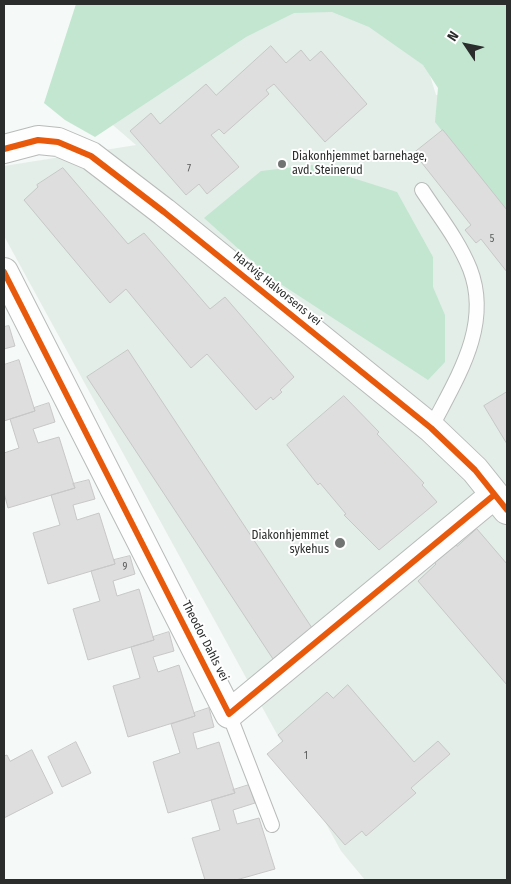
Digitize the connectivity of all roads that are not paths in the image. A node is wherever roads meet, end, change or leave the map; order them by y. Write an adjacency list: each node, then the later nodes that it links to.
1 (4, 149): 4 (street, Hartvig Halvorsens vei)
2 (422, 190): 4 (lane)
3 (4, 272): 6 (street, Theodor Dahls vei)
4 (431, 428): 5 (street, Hartvig Halvorsens vei)
5 (501, 502): 6 (street)
6 (229, 714): 7 (lane)
7 (272, 825)

